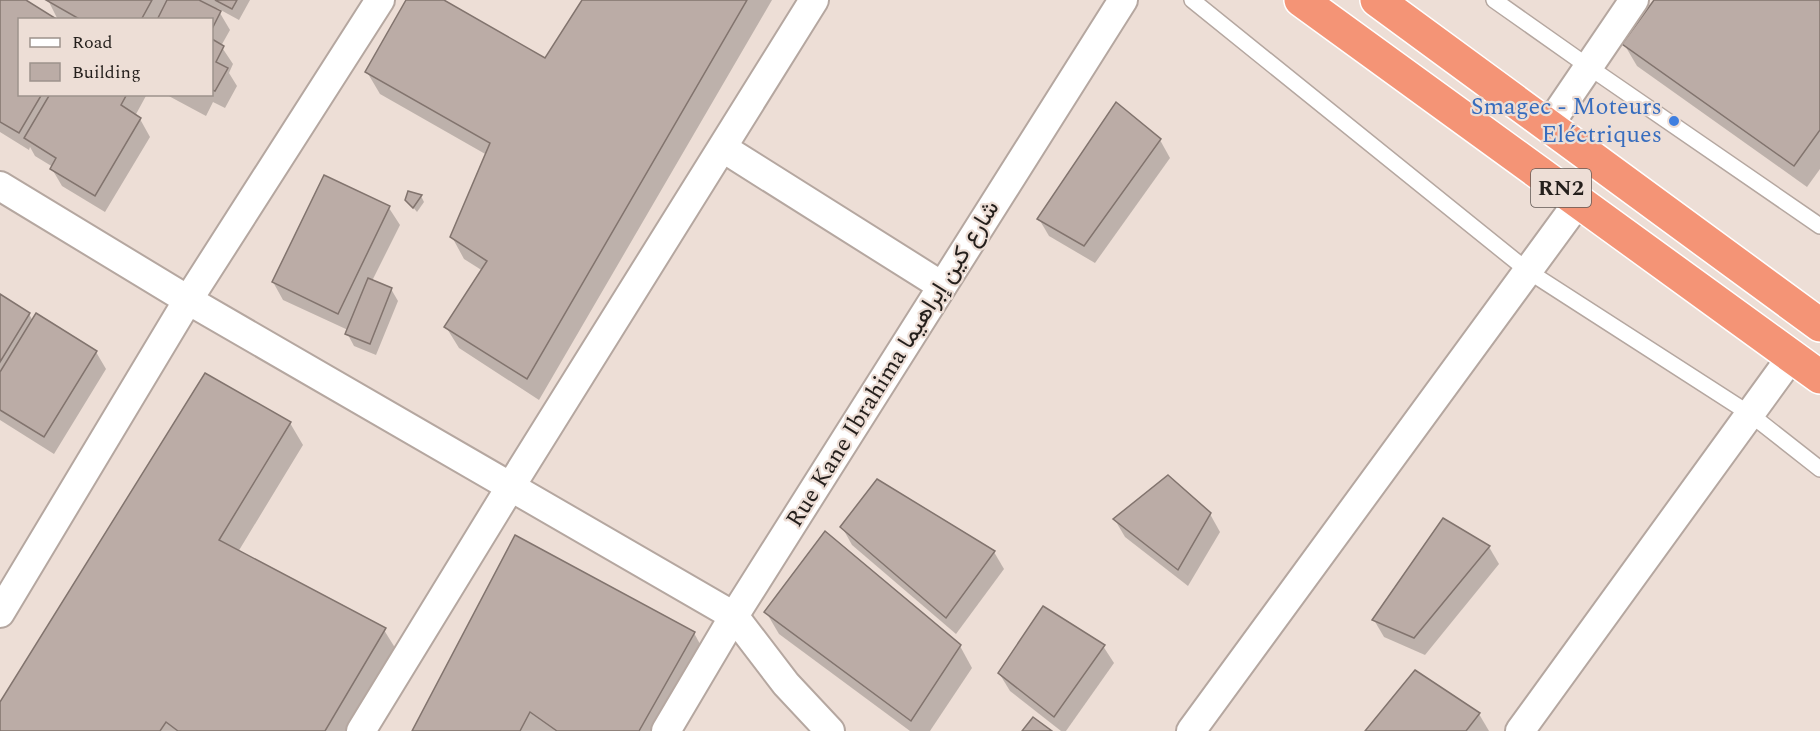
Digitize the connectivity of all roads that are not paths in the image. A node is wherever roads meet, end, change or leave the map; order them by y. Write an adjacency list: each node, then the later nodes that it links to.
1 (380, 0): 17 (street)
2 (814, 0): 11 (street)
3 (1124, 0): 16 (street, Rue Kane Ibrahima شارع كين إبراهيما)
4 (1192, 0): 15 (lane)
5 (1301, 0): 13 (highway, RN2)
6 (1377, 0): 10 (highway, RN2)
7 (1494, 0): 9 (lane)
8 (1634, 0): 9 (street)
9 (1588, 67): 10 (street); 14 (lane)
10 (1549, 125): 18 (highway, RN2)
11 (723, 148): 16 (street); 23 (street)
12 (0, 186): 17 (street)
13 (1579, 201): 15 (street); 19 (highway, RN2)
14 (1820, 226)
15 (1528, 271): 21 (lane); 29 (street)
16 (942, 286): 25 (street, Rue Kane Ibrahima شارع كين إبراهيما)
17 (188, 300): 23 (street); 24 (street)
18 (1820, 325)
19 (1792, 356): 20 (highway, RN2); 21 (street)
20 (1820, 377)
21 (1750, 414): 22 (lane); 30 (street)
22 (1820, 469)
23 (511, 486): 25 (street); 26 (street)
24 (0, 613)
25 (734, 616): 27 (street, Rue Kane Ibrahima شارع كين إبراهيما); 28 (street)
26 (361, 731)
27 (666, 731)
28 (830, 731)
29 (1191, 731)
30 (1520, 731)

